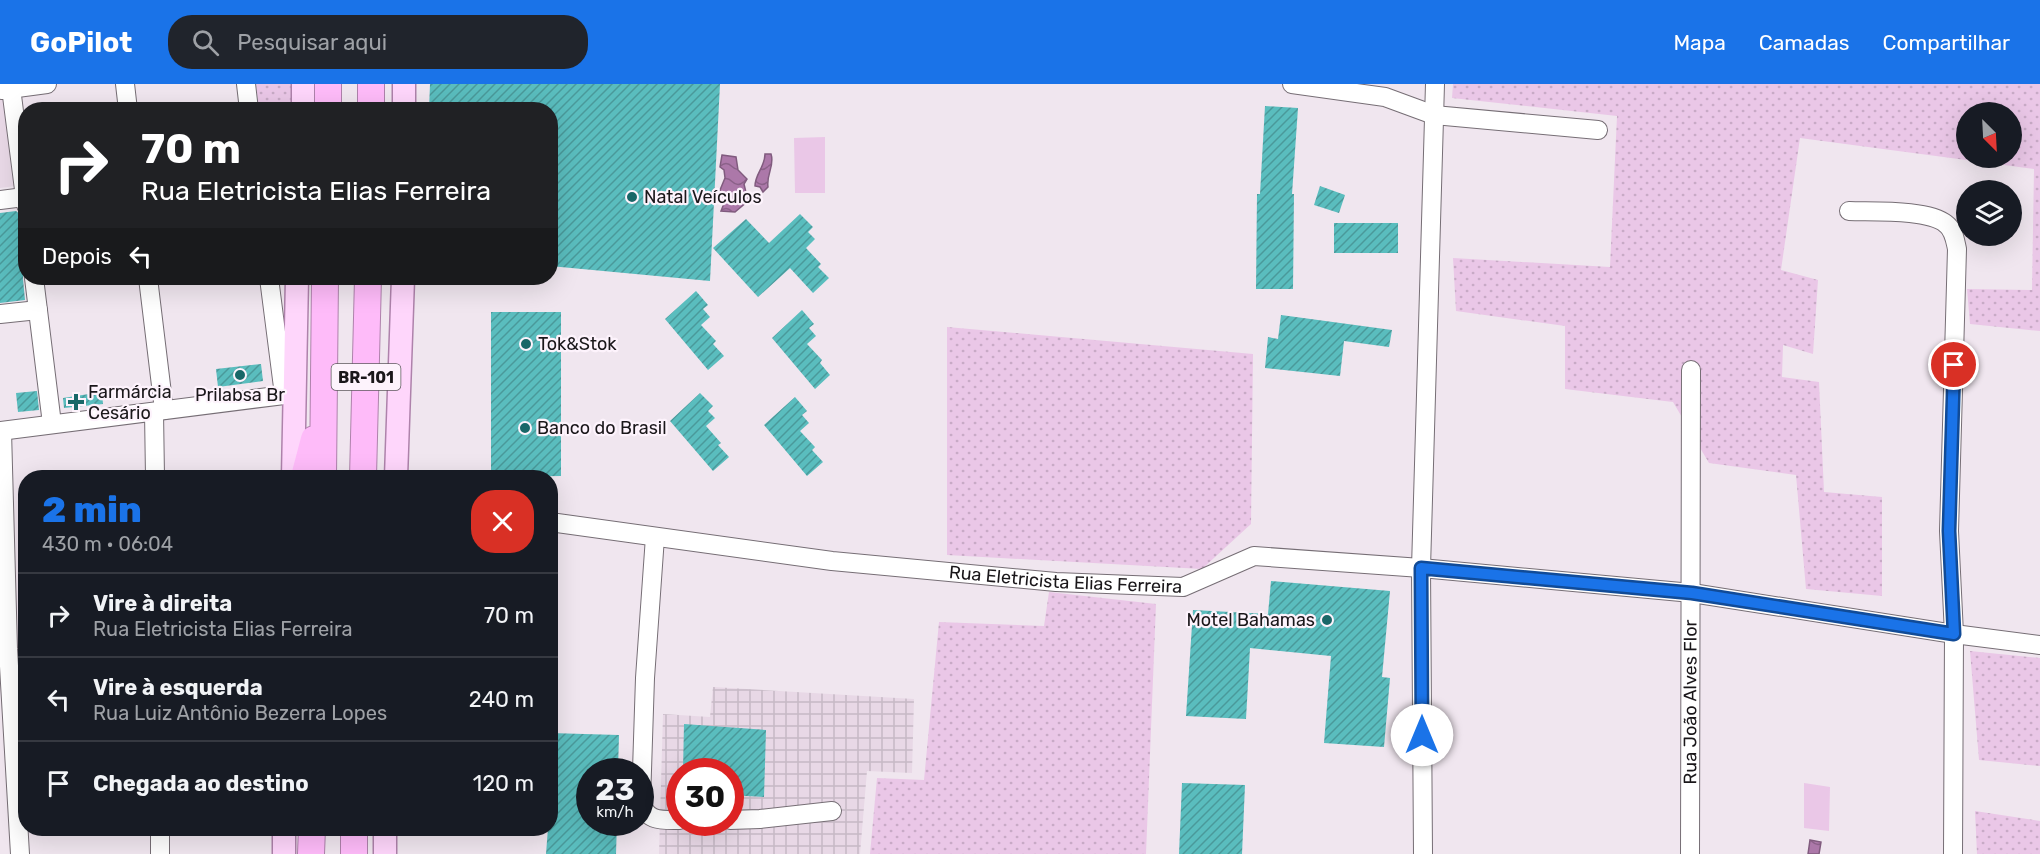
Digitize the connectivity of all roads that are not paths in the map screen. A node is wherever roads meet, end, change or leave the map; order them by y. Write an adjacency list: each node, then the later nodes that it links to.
1 (47, 84): 10 (street)
2 (125, 84): 11 (street)
3 (246, 84): 12 (street)
4 (303, 84): 13 (main road)
5 (328, 84): 14 (highway)
6 (371, 84): 15 (highway)
7 (404, 84): 16 (main road)
8 (1292, 84): 17 (street)
9 (1435, 84): 17 (street)
10 (6, 89): 19 (street)
11 (127, 102)
12 (248, 102)
13 (303, 102)
14 (328, 102)
15 (371, 102)
16 (404, 102)
17 (1434, 115): 18 (street); 45 (street)
18 (1598, 130)
19 (18, 160)
20 (0, 200): 21 (street)
21 (18, 201)
22 (1849, 211): 47 (street)
23 (35, 285): 30 (street)
24 (149, 285): 34 (street)
25 (270, 285): 34 (street)
26 (297, 285): 38 (main road)
27 (326, 285): 33 (highway, BR-101)
28 (368, 285): 41 (highway, BR-101)
29 (403, 285): 42 (main road)
30 (38, 310): 31 (street); 35 (street)
31 (0, 314)
32 (1691, 370): 46 (street, Rua João Alves Flor)
33 (324, 404): 39 (highway); 40 (highway, BR-101)
34 (159, 411): 35 (street); 37 (street)
35 (52, 424): 36 (street)
36 (1, 431): 51 (street)
37 (155, 470)
38 (292, 470)
39 (306, 470)
40 (323, 470)
41 (363, 470)
42 (396, 470)
43 (558, 523): 44 (street, Rua Eletricista Elias Ferreira)
44 (656, 537): 45 (street, Rua Eletricista Elias Ferreira); 50 (street)
45 (1421, 568): 46 (street, Rua Eletricista Elias Ferreira); 65 (street)
46 (1692, 593): 47 (street, Rua Eletricista Elias Ferreira); 66 (street, Rua João Alves Flor)
47 (1954, 634): 48 (street, Rua Eletricista Elias Ferreira); 67 (street)
48 (2040, 645)
49 (832, 811): 52 (street)
50 (666, 819)
51 (18, 820)
52 (744, 820)
53 (19, 836): 59 (street)
54 (159, 836): 60 (street)
55 (284, 836): 61 (main road)
56 (312, 836): 62 (highway)
57 (354, 836): 63 (highway)
58 (386, 836): 64 (main road)
59 (20, 854)
60 (160, 854)
61 (284, 854)
62 (311, 854)
63 (354, 854)
64 (385, 854)
65 (1423, 854)
66 (1690, 854)
67 (1953, 854)

